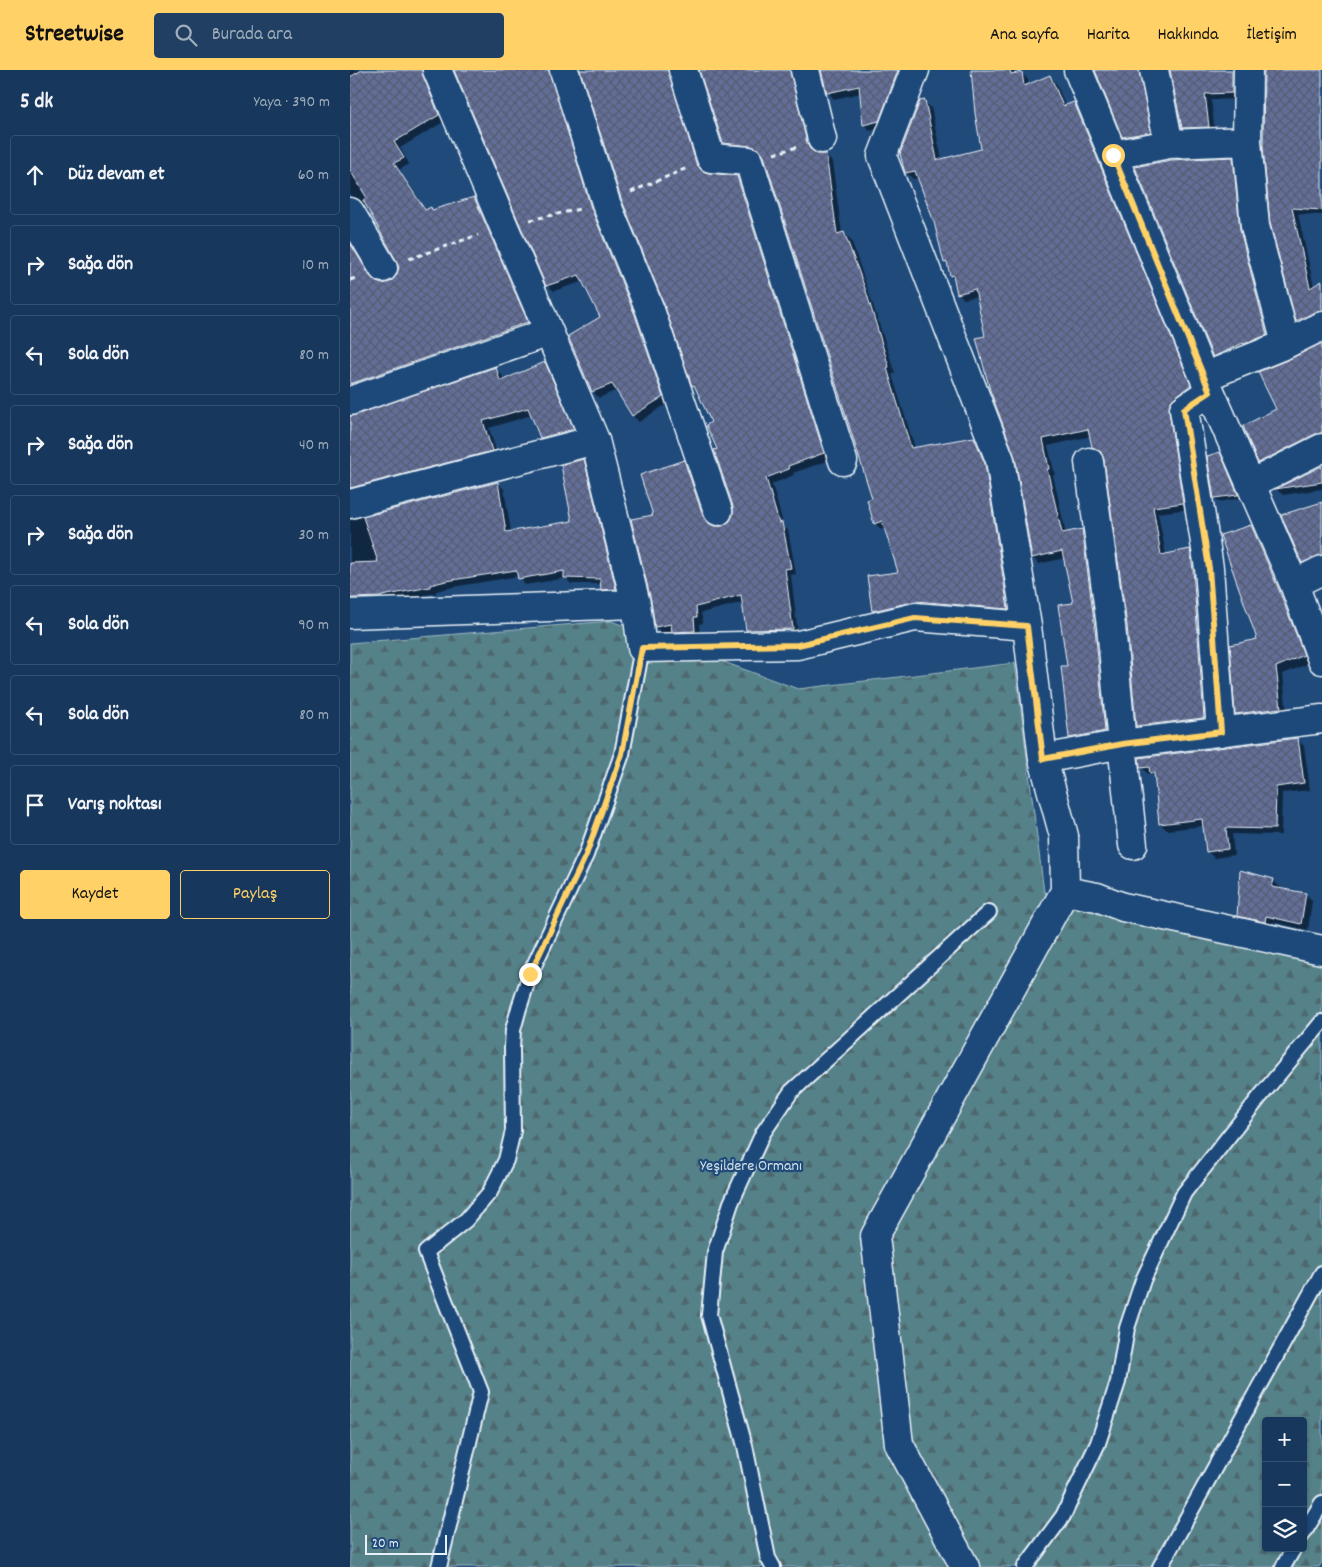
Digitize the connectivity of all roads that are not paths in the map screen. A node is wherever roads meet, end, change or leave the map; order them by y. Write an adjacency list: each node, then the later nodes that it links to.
1 (437, 70): 16 (street)
2 (564, 70): 26 (street)
3 (683, 70): 22 (street)
4 (805, 70): 9 (street)
5 (915, 70): 31 (street)
6 (1078, 70): 12 (street)
7 (1154, 70): 11 (street)
8 (1248, 70): 10 (street)
9 (822, 139)
10 (1248, 141): 11 (street); 17 (street)
11 (1169, 144): 12 (street)
12 (1113, 155): 18 (street)
13 (350, 212): 14 (street)
14 (383, 268)
15 (1322, 326): 17 (street)
16 (549, 332): 19 (street); 20 (street)
17 (1286, 344): 18 (street)
18 (1207, 384): 24 (street); 35 (street)
19 (350, 402)
20 (595, 440): 25 (street); 29 (street)
21 (1322, 448): 24 (street)
22 (843, 461)
23 (1089, 462): 36 (street)
24 (1251, 484): 28 (street)
25 (350, 504)
26 (718, 511)
27 (1322, 570): 28 (street)
28 (1294, 584): 33 (street)
29 (636, 604): 30 (street); 32 (street)
30 (350, 614)
31 (1027, 626): 32 (street); 37 (street)
32 (642, 648): 47 (lane)
33 (1322, 660)
34 (1322, 719): 35 (street)
35 (1221, 732): 36 (street)
36 (1122, 744): 37 (street); 38 (street)
37 (1043, 759): 39 (street)
38 (1133, 845)
39 (1065, 891): 41 (street); 49 (street)
40 (989, 912): 48 (lane)
41 (1322, 950)
42 (1322, 1022): 50 (lane)
43 (1322, 1273): 51 (lane)
44 (1322, 1503): 45 (lane)
45 (1307, 1527)
46 (1292, 1552): 52 (lane)
47 (439, 1567)
48 (774, 1567)
49 (965, 1567)
50 (1025, 1567)
51 (1160, 1567)
52 (1283, 1567)

